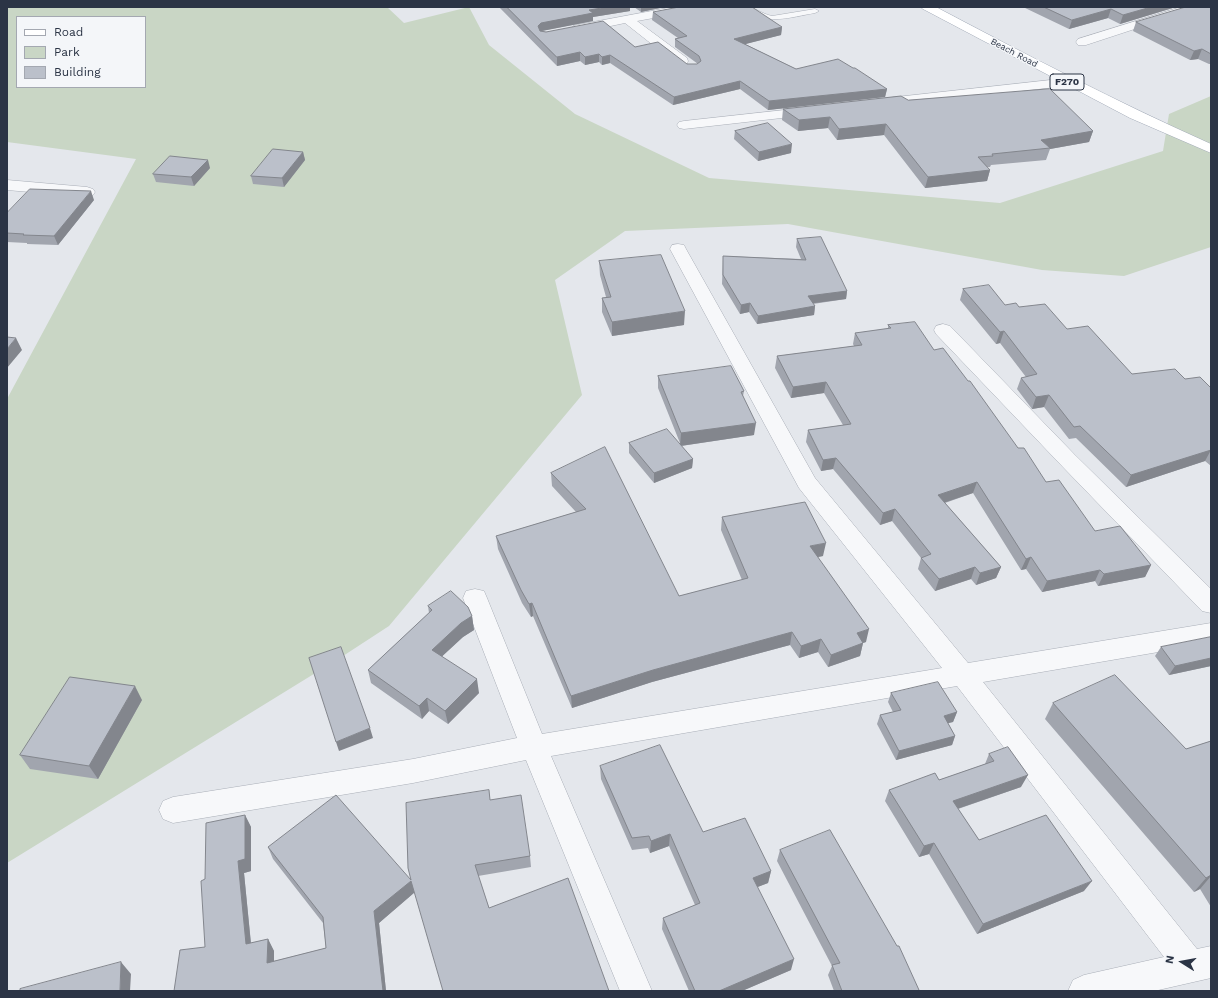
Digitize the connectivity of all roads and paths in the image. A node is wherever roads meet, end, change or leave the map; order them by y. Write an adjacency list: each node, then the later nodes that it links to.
1 (692, 7): 6 (street)
2 (748, 7): 5 (lane)
3 (927, 7): 10 (main road, Beach Road / F270)
4 (1195, 7): 8 (street)
5 (815, 11)
6 (627, 20): 7 (street); 9 (street)
7 (568, 31)
8 (1082, 42)
9 (692, 68)
10 (1069, 82): 11 (street); 14 (main road, Beach Road / F270)
11 (862, 105)
12 (823, 110): 13 (street)
13 (684, 125)
14 (1211, 149)
15 (7, 185): 16 (street)
16 (87, 192)
17 (678, 248): 22 (street)
18 (943, 330): 20 (street)
19 (474, 598): 23 (street)
20 (1211, 604)
21 (1211, 633): 22 (street)
22 (962, 674): 23 (street); 25 (street)
23 (534, 747): 24 (street); 26 (street)
24 (173, 810)
25 (1201, 965): 27 (street)
26 (636, 991)
27 (1084, 991)

